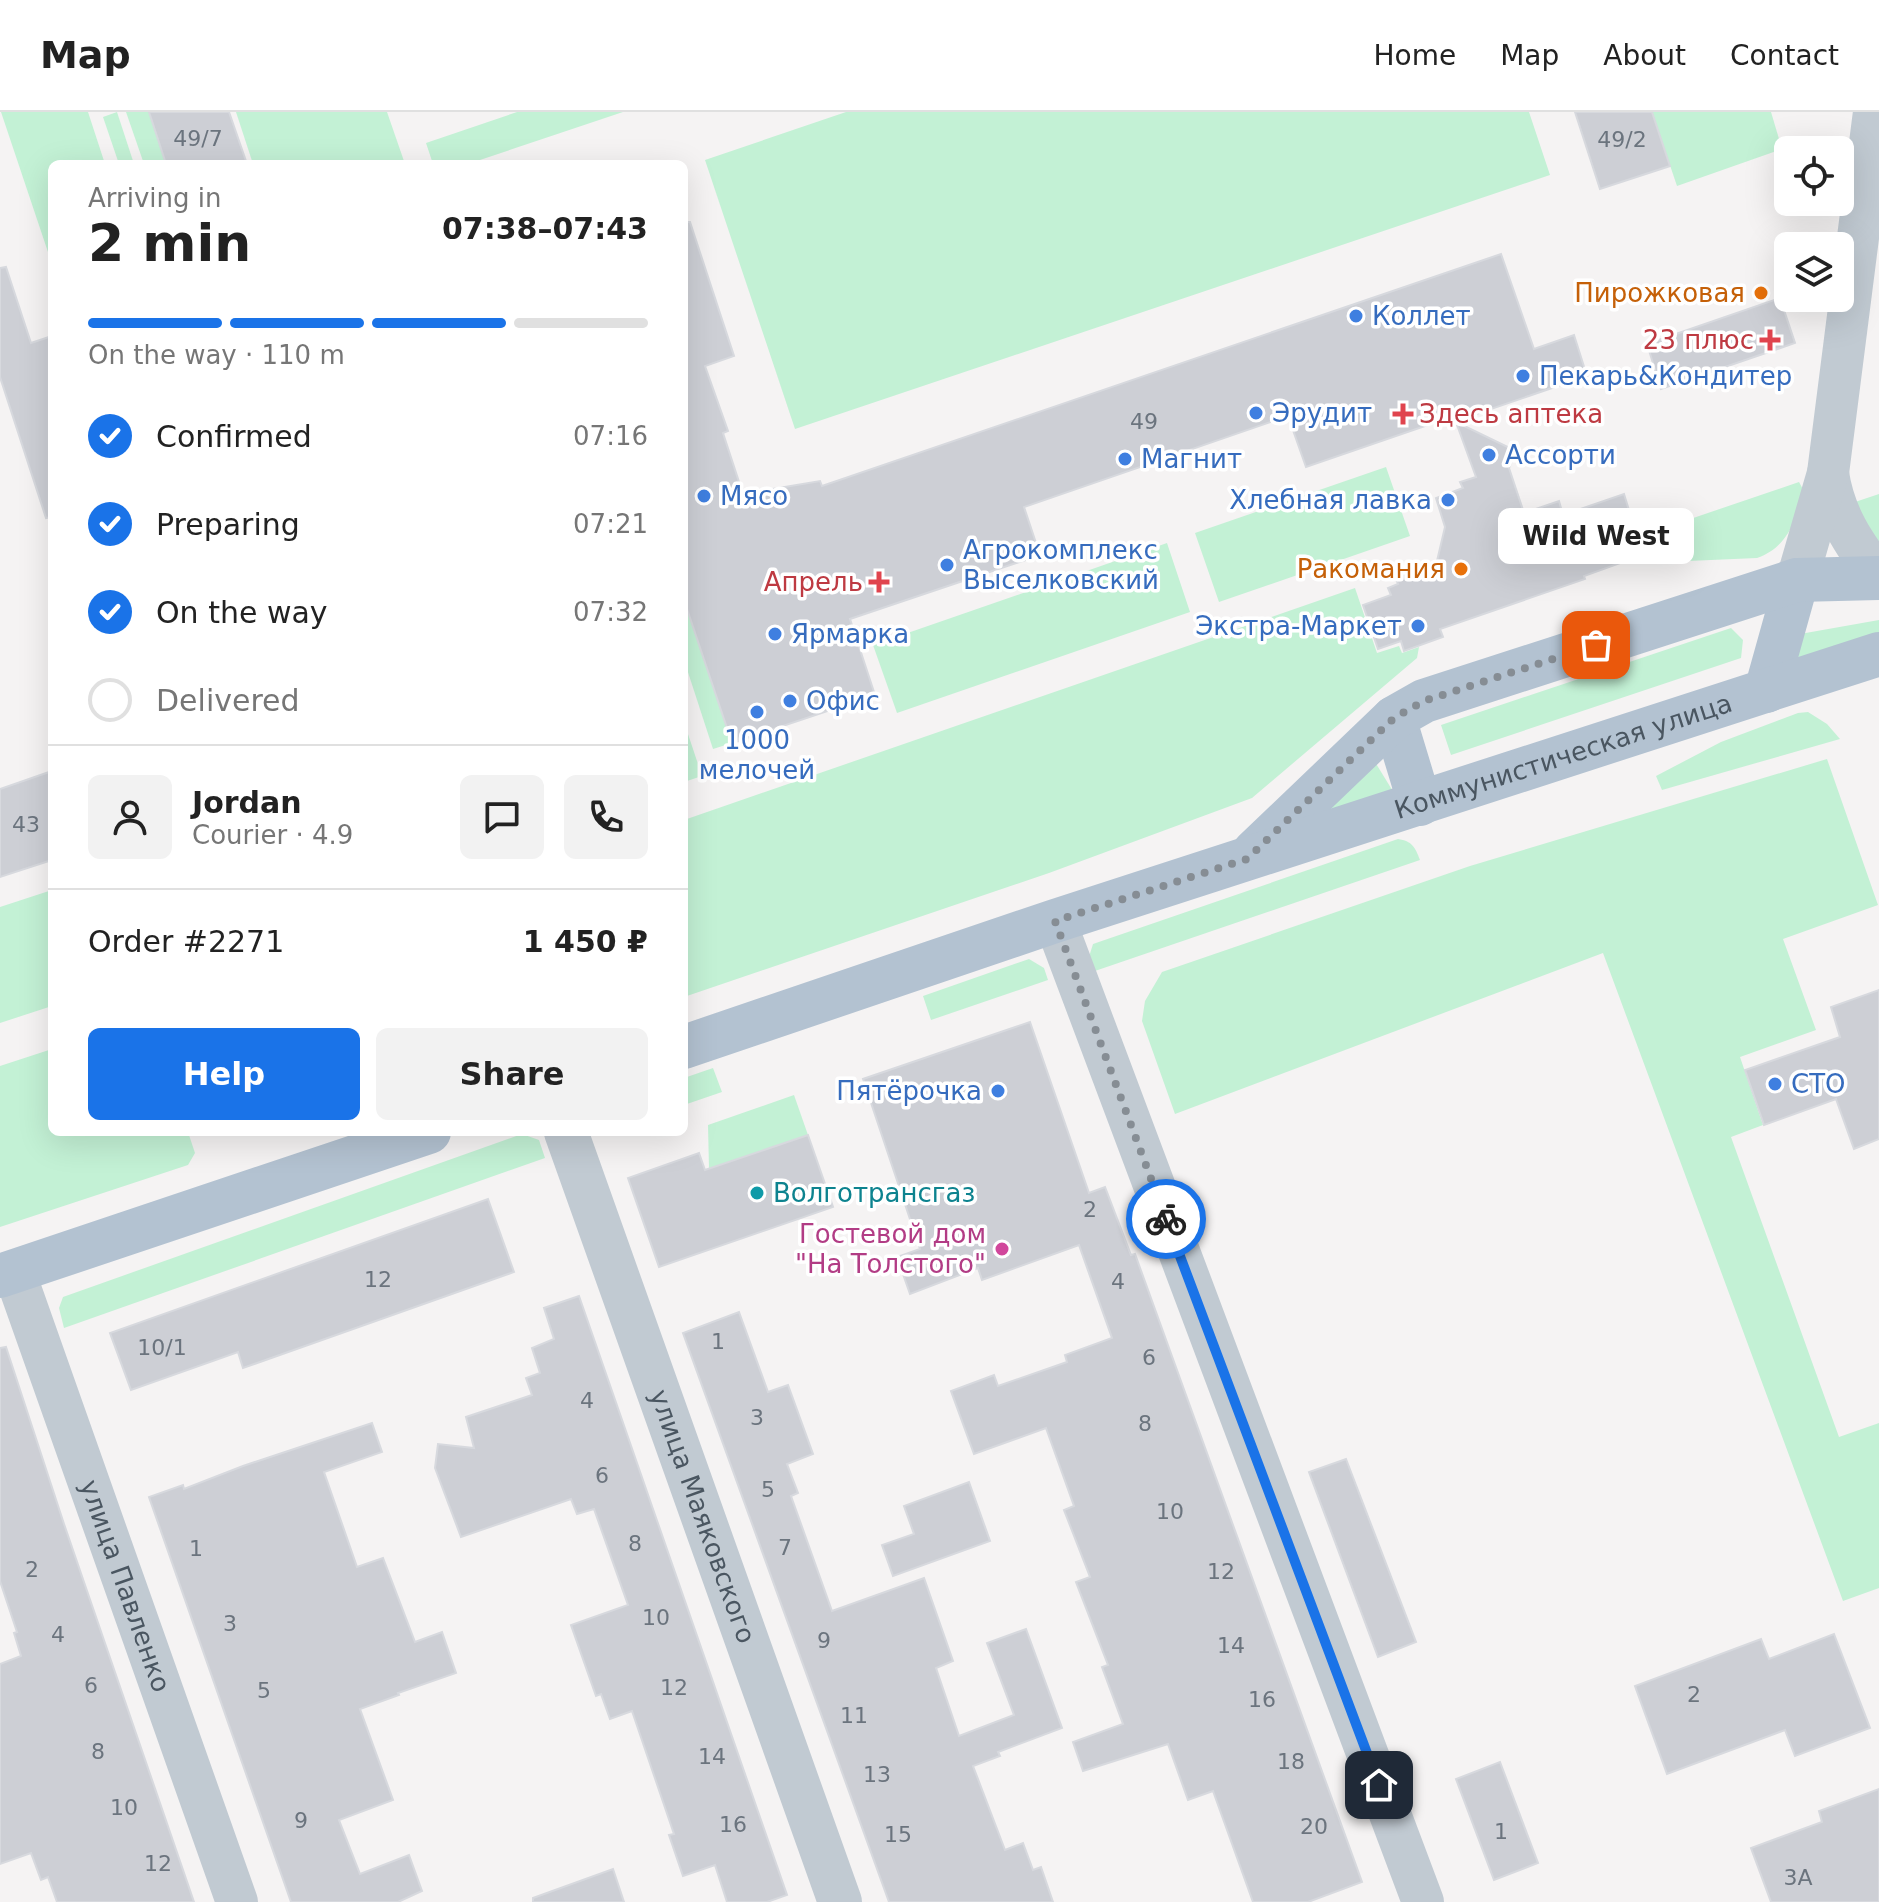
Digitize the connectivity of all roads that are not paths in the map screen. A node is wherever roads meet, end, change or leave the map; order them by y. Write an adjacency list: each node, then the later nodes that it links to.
1 (1874, 112): 2 (street)
2 (1828, 473): 3 (street); 4 (street)
3 (1879, 577): 4 (main road, Коммунистическая улица)
4 (1797, 580): 6 (main road); 7 (main road, Коммунистическая улица)
5 (1879, 654): 6 (main road, Коммунистическая улица)
6 (1766, 691): 8 (main road, Коммунистическая улица)
7 (1394, 718): 8 (main road); 9 (main road, Коммунистическая улица)
8 (1420, 804): 9 (main road, Коммунистическая улица)
9 (1247, 859): 10 (main road, Коммунистическая улица)
10 (1055, 921): 11 (main road, Коммунистическая улица); 17 (street)
11 (688, 1046)
12 (417, 1136): 14 (main road)
13 (567, 1136): 16 (street, улица Маяковского)
14 (7, 1273): 15 (street, улица Павленко)
15 (237, 1902)
16 (840, 1902)
17 (1423, 1902)

